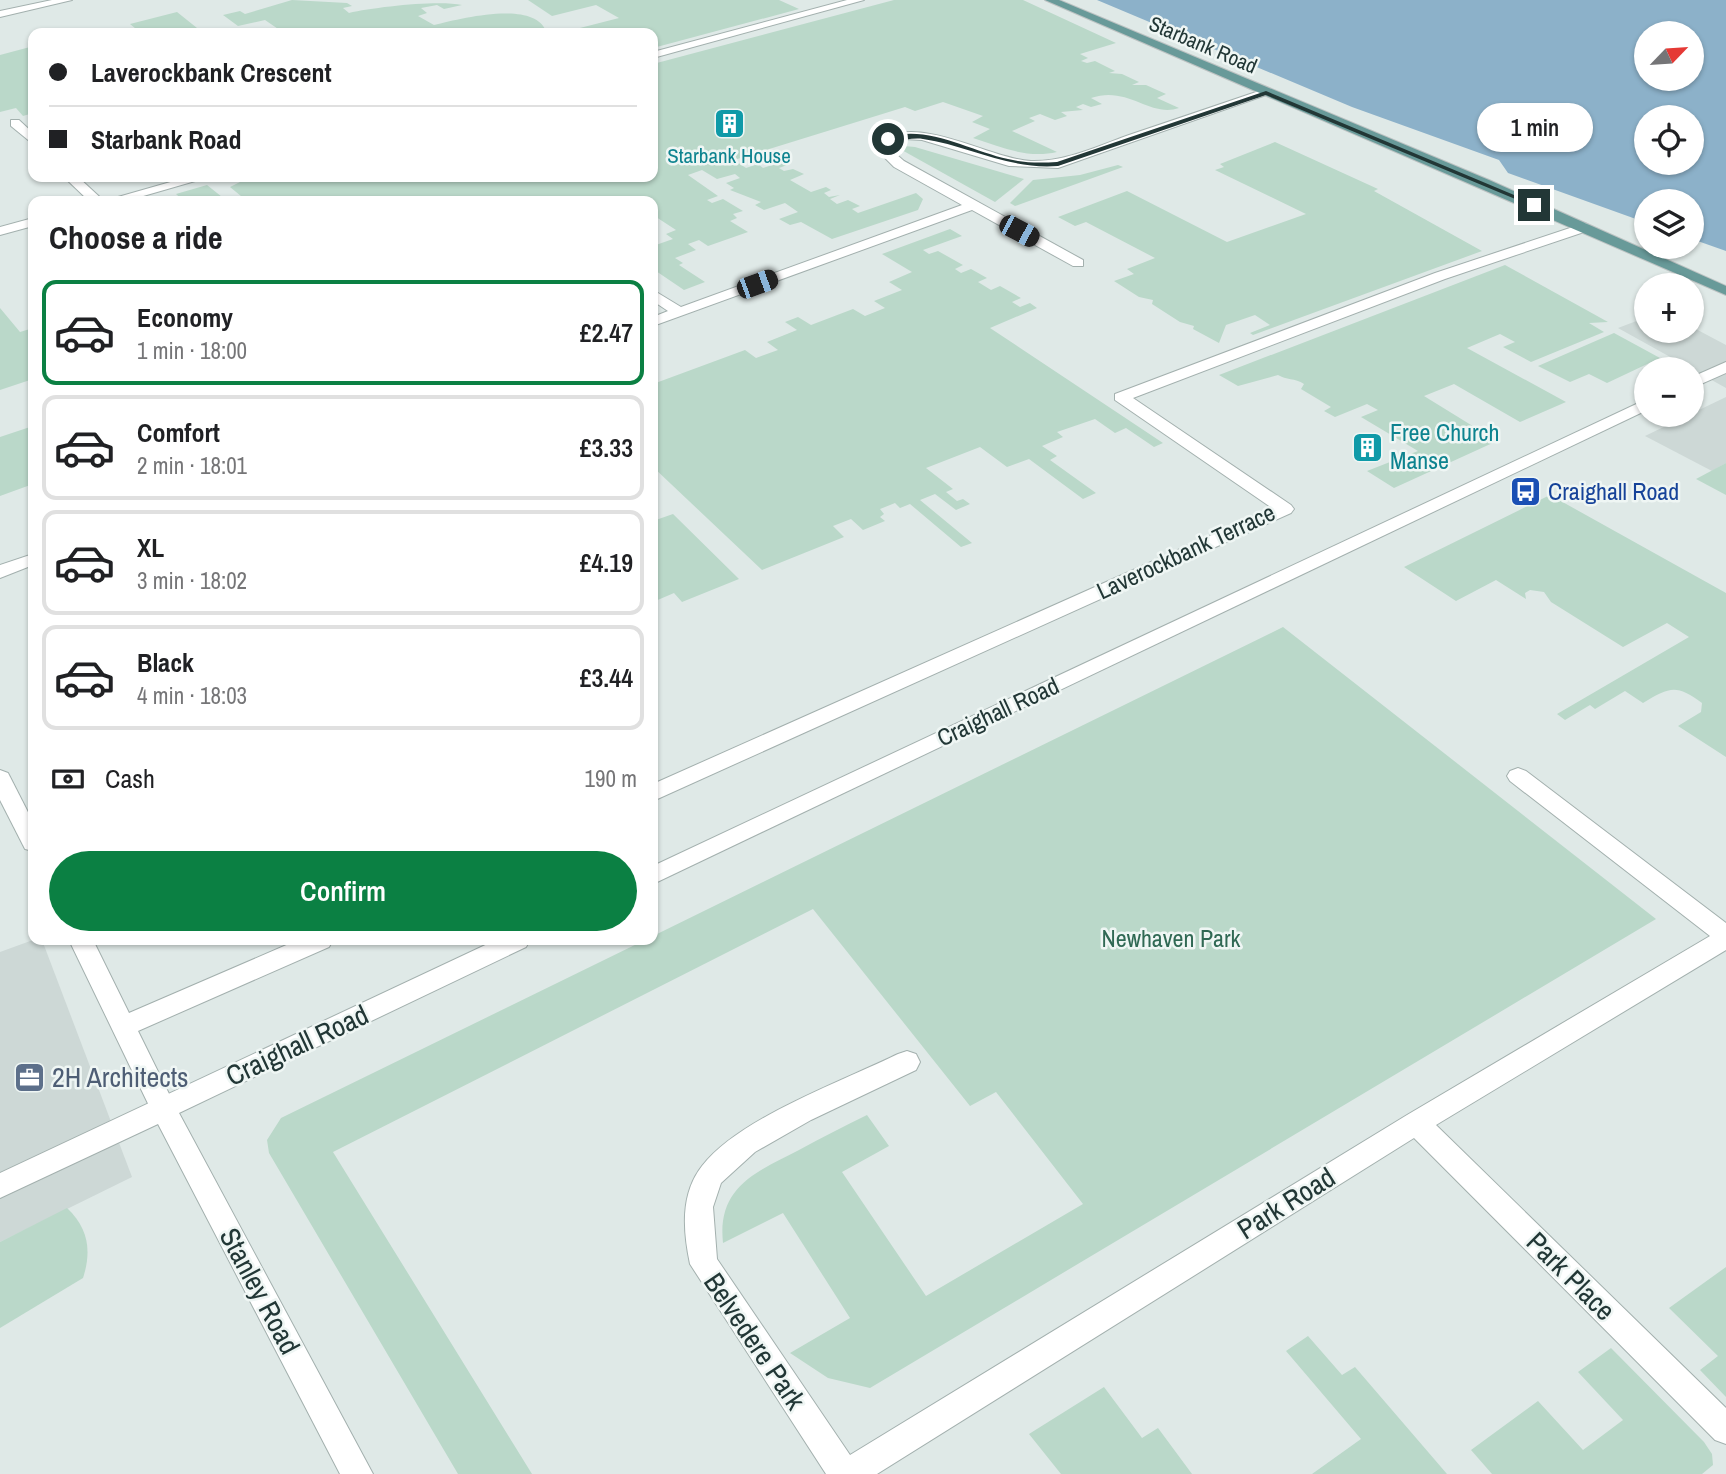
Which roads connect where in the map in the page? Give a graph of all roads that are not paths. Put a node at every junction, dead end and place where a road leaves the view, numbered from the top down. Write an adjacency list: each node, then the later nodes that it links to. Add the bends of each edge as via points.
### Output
1 (67, 0): 4 (street)
2 (859, 0): 5 (street)
3 (1050, 0): 6 (main road, Starbank Road)
4 (0, 14)
5 (658, 54)
6 (1266, 93): 13 (street, via 1058,164 1023,164 909,135 888,139 880,147 899,164); 15 (main road, Starbank Road)
7 (15, 123): 8 (street)
8 (28, 135)
9 (76, 182): 11 (street)
10 (183, 182): 12 (street)
11 (92, 196)
12 (130, 196)
13 (971, 206): 17 (street); 20 (street)
14 (28, 223): 16 (street)
15 (1585, 227): 18 (main road, Starbank Road); 29 (street, Laverockbank Terrace, via 1440,276 1121,397 1285,509)
16 (0, 231)
17 (1078, 263)
18 (1726, 290)
19 (658, 297): 20 (street)
20 (680, 312): 21 (street)
21 (658, 320)
22 (1726, 367): 23 (street)
23 (1704, 377)
24 (1634, 410): 31 (street, Craighall Road)
25 (28, 561): 26 (street)
26 (0, 572)
27 (1518, 776): 32 (street, Park Road)
28 (0, 778): 30 (street)
29 (658, 791)
30 (28, 833)
31 (658, 874)
32 (1726, 937): 39 (street, Park Road)
33 (84, 945): 36 (street, Stanley Road)
34 (310, 945): 36 (street)
35 (507, 945): 38 (street, Craighall Road)
36 (124, 1026): 38 (street, Stanley Road)
37 (907, 1062): 43 (street, Belvedere Park, via 756,1137 711,1174 699,1204 697,1234 704,1264)
38 (163, 1108): 40 (street, Craighall Road); 42 (street, Stanley Road)
39 (1416, 1123): 41 (street, Park Place); 43 (street, Park Road)
40 (0, 1186)
41 (1726, 1429)
42 (357, 1474)
43 (846, 1474)

